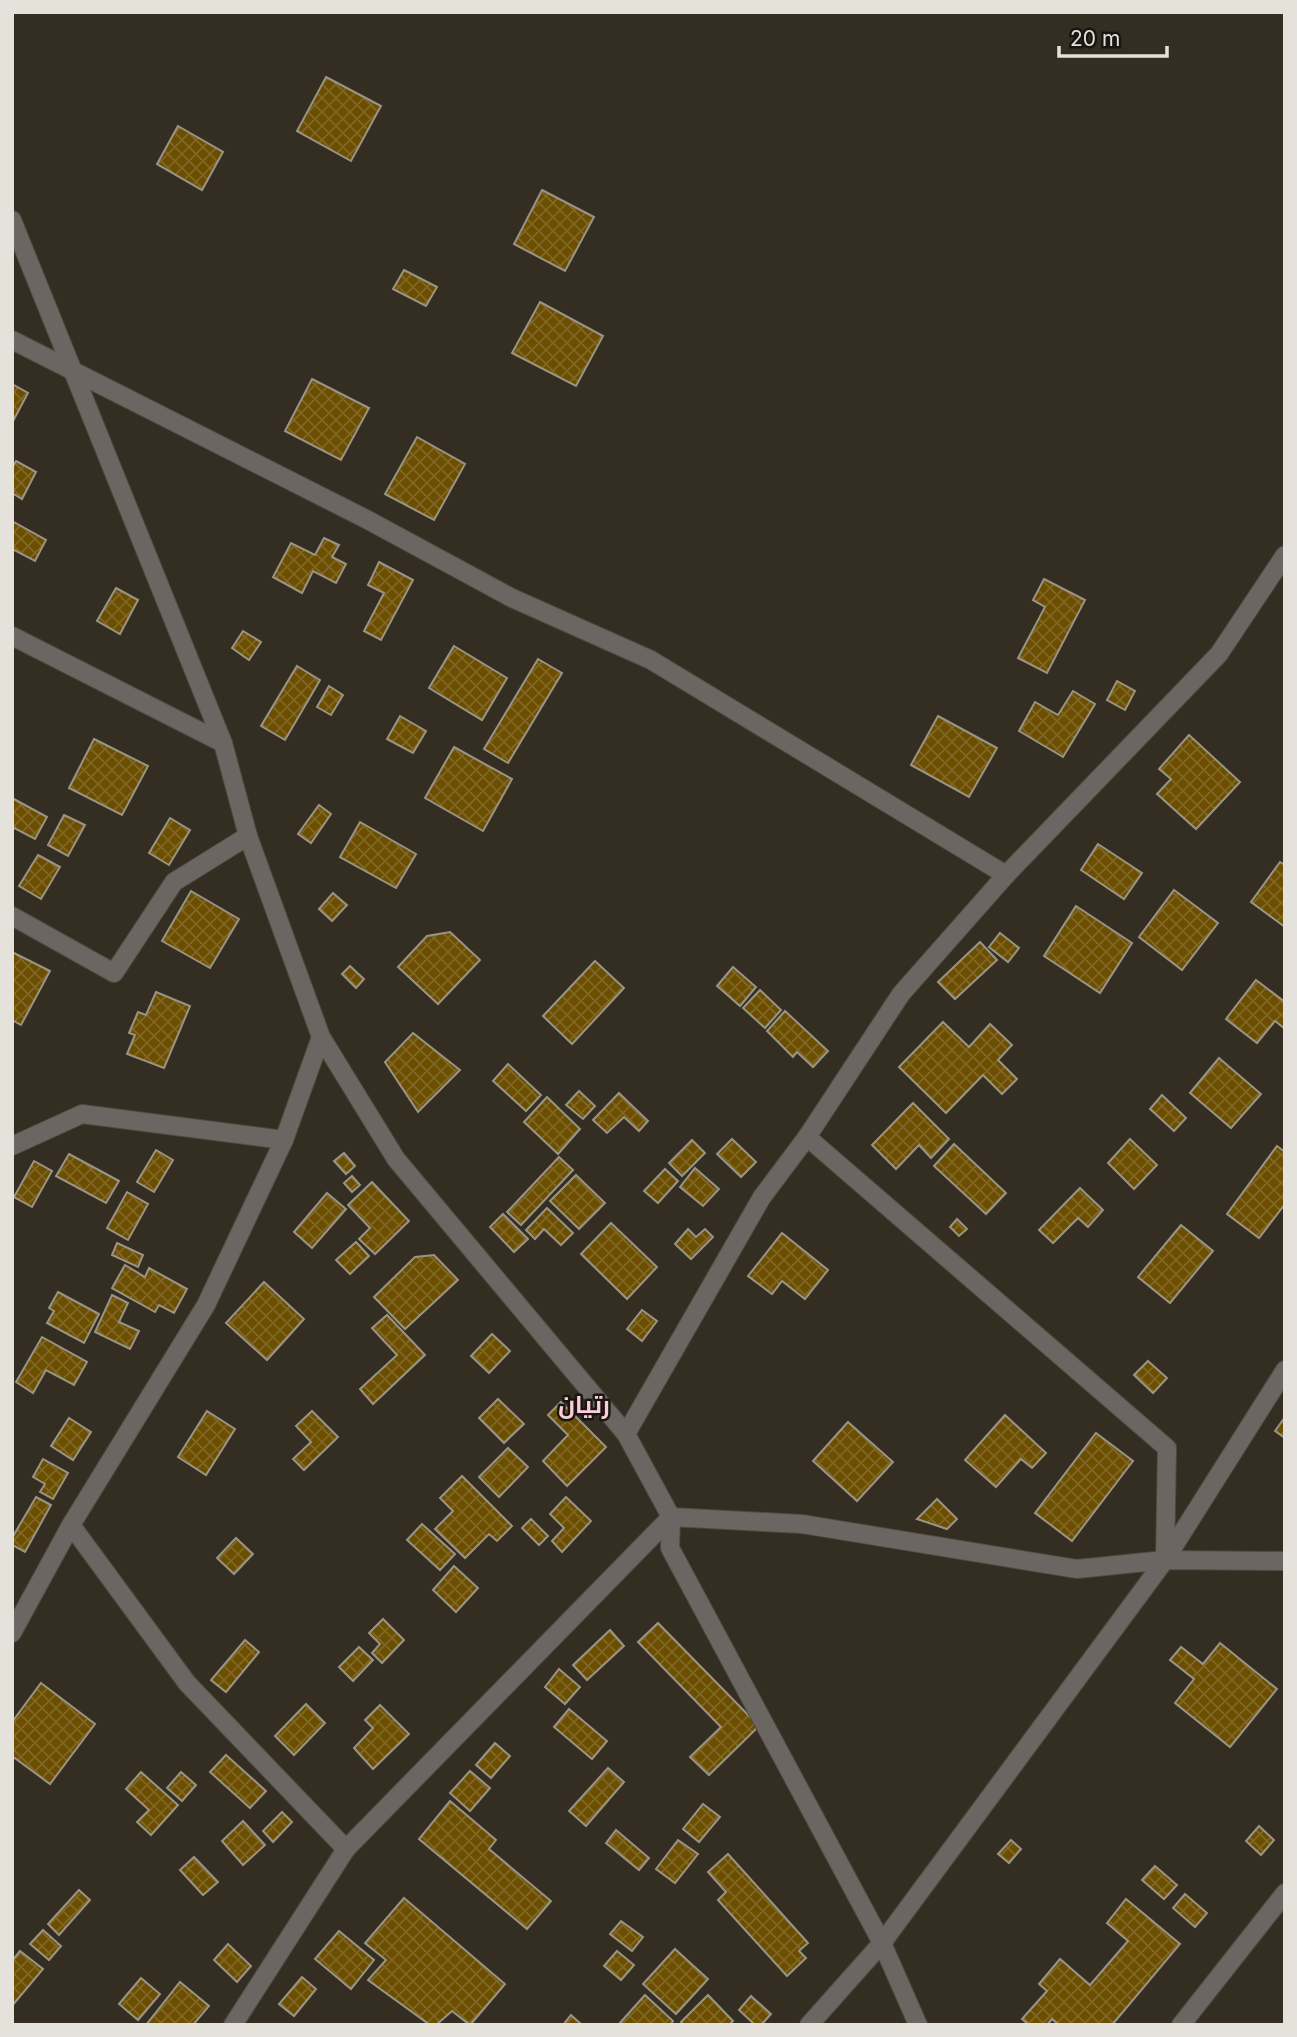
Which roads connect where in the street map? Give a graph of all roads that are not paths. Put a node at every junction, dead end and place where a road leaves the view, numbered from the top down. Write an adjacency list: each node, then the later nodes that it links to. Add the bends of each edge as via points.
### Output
1 (12, 220): 3 (street)
2 (12, 340): 3 (street)
3 (74, 371): 6 (street); 8 (street, via 512,598 652,660)
4 (1285, 555): 8 (street, via 1219,654)
5 (12, 636): 6 (street)
6 (223, 743): 7 (street)
7 (248, 836): 9 (street, via 174,882 114,973); 10 (street)
8 (1006, 875): 11 (street, via 901,994)
9 (12, 916)
10 (321, 1037): 12 (street); 15 (street, via 396,1159)
11 (807, 1137): 15 (street, via 762,1197); 18 (street, via 1167,1448)
12 (284, 1140): 13 (street, via 82,1114); 17 (street, via 206,1305)
13 (12, 1146)
14 (1285, 1370): 18 (street)
15 (626, 1434): 16 (street)
16 (671, 1517): 18 (street, via 802,1524 1077,1569); 21 (street); 23 (street, via 670,1548)
17 (71, 1525): 20 (street); 21 (street, via 187,1683)
18 (1165, 1560): 19 (street); 23 (street)
19 (1285, 1560)
20 (12, 1633)
21 (346, 1849): 24 (street)
22 (1285, 1893): 27 (street)
23 (882, 1943): 25 (street); 26 (street)
24 (233, 2025)
25 (809, 2025)
26 (918, 2025)
27 (1181, 2025)

